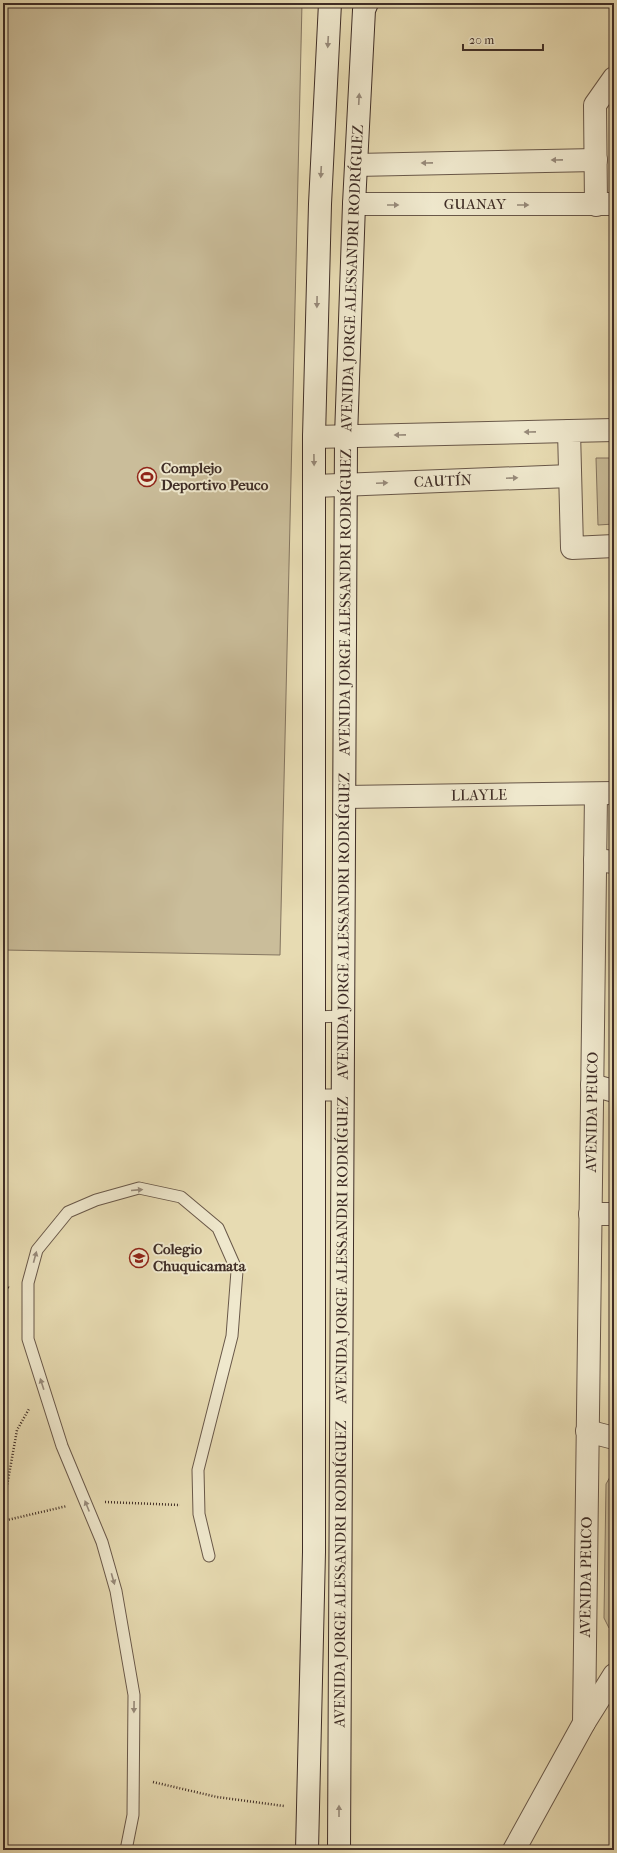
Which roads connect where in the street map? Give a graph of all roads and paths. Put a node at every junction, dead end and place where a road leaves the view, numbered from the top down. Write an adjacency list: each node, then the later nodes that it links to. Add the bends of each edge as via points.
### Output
1 (330, 3): 11 (street, AVENIDA JORGE ALESSANDRI RODRÍGUEZ, one-way to 11, via 320,204)
2 (367, 3): 5 (street, AVENIDA JORGE ALESSANDRI RODRÍGUEZ, one-way to 2, via 364,10)
3 (614, 78): 4 (street, GUANAY, via 595,105)
4 (596, 160): 5 (street, one-way to 5); 7 (street, GUANAY)
5 (356, 165): 6 (street, AVENIDA JORGE ALESSANDRI RODRÍGUEZ)
6 (354, 204): 7 (street, GUANAY, one-way to 7); 10 (street, AVENIDA JORGE ALESSANDRI RODRÍGUEZ)
7 (605, 205)
8 (614, 430): 9 (street)
9 (569, 431): 10 (street, one-way to 10); 12 (street)
10 (346, 437): 11 (street); 13 (street, AVENIDA JORGE ALESSANDRI RODRÍGUEZ)
11 (314, 438): 14 (street, AVENIDA JORGE ALESSANDRI RODRÍGUEZ, one-way to 14)
12 (570, 476): 13 (street, CAUTÍN, one-way to 12); 15 (street, via 572,548)
13 (347, 484): 14 (street, CAUTÍN); 17 (street, AVENIDA JORGE ALESSANDRI RODRÍGUEZ)
14 (315, 486): 20 (street, AVENIDA JORGE ALESSANDRI RODRÍGUEZ)
15 (614, 546)
16 (605, 793): 17 (street, LLAYLE); 18 (street, AVENIDA PEUCO)
17 (345, 797): 19 (street, AVENIDA JORGE ALESSANDRI RODRÍGUEZ)
18 (604, 861): 21 (street, AVENIDA PEUCO)
19 (343, 1016): 20 (lane); 24 (street, AVENIDA JORGE ALESSANDRI RODRÍGUEZ)
20 (314, 1017): 23 (street, AVENIDA JORGE ALESSANDRI RODRÍGUEZ)
21 (592, 1084): 22 (street); 25 (street, AVENIDA PEUCO)
22 (614, 1091)
23 (314, 1095): 24 (lane); 32 (street, AVENIDA JORGE ALESSANDRI RODRÍGUEZ)
24 (343, 1095): 31 (street, AVENIDA JORGE ALESSANDRI RODRÍGUEZ)
25 (590, 1214): 26 (street); 28 (street, AVENIDA PEUCO)
26 (614, 1214)
27 (42, 1386): 30 (path, via 17,1430); 33 (lane, one-way to 33, via 28,1339 28,1283 37,1250 68,1212 96,1200 139,1188 181,1197 218,1228 237,1271 232,1336 198,1470 199,1514); 36 (lane, via 62,1446 102,1542 116,1591 134,1695)
28 (586, 1431): 29 (street); 35 (street, AVENIDA PEUCO)
29 (614, 1438)
30 (3, 1508)
31 (340, 1549): 32 (lane); 40 (street, AVENIDA JORGE ALESSANDRI RODRÍGUEZ, one-way to 31)
32 (314, 1552): 37 (street, AVENIDA JORGE ALESSANDRI RODRÍGUEZ)
33 (209, 1556)
34 (614, 1676): 35 (street, AVENIDA PEUCO)
35 (584, 1723): 41 (street, AVENIDA PEUCO)
36 (133, 1777): 37 (path, via 217,1797 271,1806); 38 (lane, via 133,1815)
37 (308, 1807): 39 (street, AVENIDA JORGE ALESSANDRI RODRÍGUEZ)
38 (126, 1850)
39 (307, 1850)
40 (339, 1850)
41 (514, 1850)

